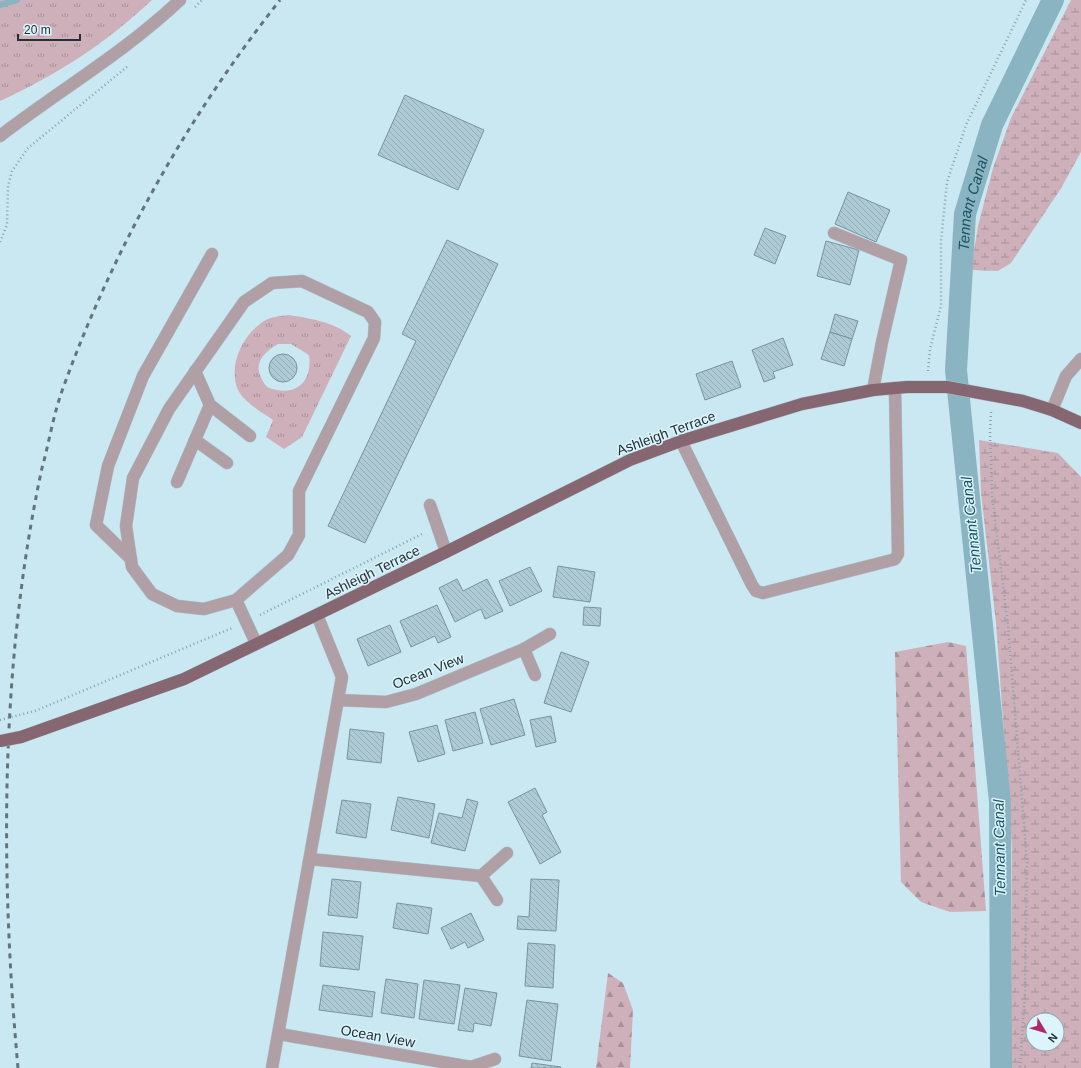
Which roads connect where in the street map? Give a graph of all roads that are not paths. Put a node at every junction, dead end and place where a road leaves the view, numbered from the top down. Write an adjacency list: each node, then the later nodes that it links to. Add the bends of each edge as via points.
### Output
1 (180, 0): 2 (street, via 156,23 114,56)
2 (0, 136)
3 (834, 233): 8 (street, via 901,260)
4 (212, 254): 19 (street, via 143,376 108,466 96,526)
5 (1081, 359): 10 (street, via 1066,376)
6 (195, 370): 9 (street); 19 (street, via 169,409 133,478 126,526); 20 (street, via 244,302 272,283 302,281 368,312 375,322 374,338 300,491 299,535 288,556)
7 (895, 388): 8 (main road, Ashleigh Terrace); 10 (main road, Ashleigh Terrace, via 947,387 1023,400); 14 (street, via 897,557 763,593 756,591 752,585)
8 (873, 390): 14 (main road, Ashleigh Terrace, via 802,404)
9 (210, 405): 12 (street); 13 (street)
10 (1052, 410): 11 (main road, Ashleigh Terrace)
11 (1081, 423)
12 (250, 436)
13 (195, 440): 15 (street); 16 (street)
14 (681, 441): 18 (main road, Ashleigh Terrace, via 630,460)
15 (227, 463)
16 (176, 482)
17 (430, 505): 18 (street, via 439,525)
18 (446, 552): 21 (main road, Ashleigh Terrace)
19 (131, 559): 20 (street, via 132,567 152,594 177,606 204,609)
20 (236, 600): 23 (street)
21 (317, 615): 23 (main road, Ashleigh Terrace); 26 (street, via 342,677)
22 (550, 634): 24 (street, Ocean View)
23 (256, 643): 27 (main road, Ashleigh Terrace, bridge, via 184,679 21,737)
24 (524, 649): 25 (street); 26 (street, Ocean View, via 416,694 386,702)
25 (535, 676)
26 (338, 700): 29 (street)
27 (0, 741)
28 (508, 853): 30 (street)
29 (310, 859): 30 (street); 32 (street)
30 (481, 876): 31 (street)
31 (497, 900)
32 (279, 1034): 34 (street); 35 (street, Ocean View)
33 (495, 1059): 35 (street, Ocean View)
34 (272, 1068)
35 (471, 1068)

